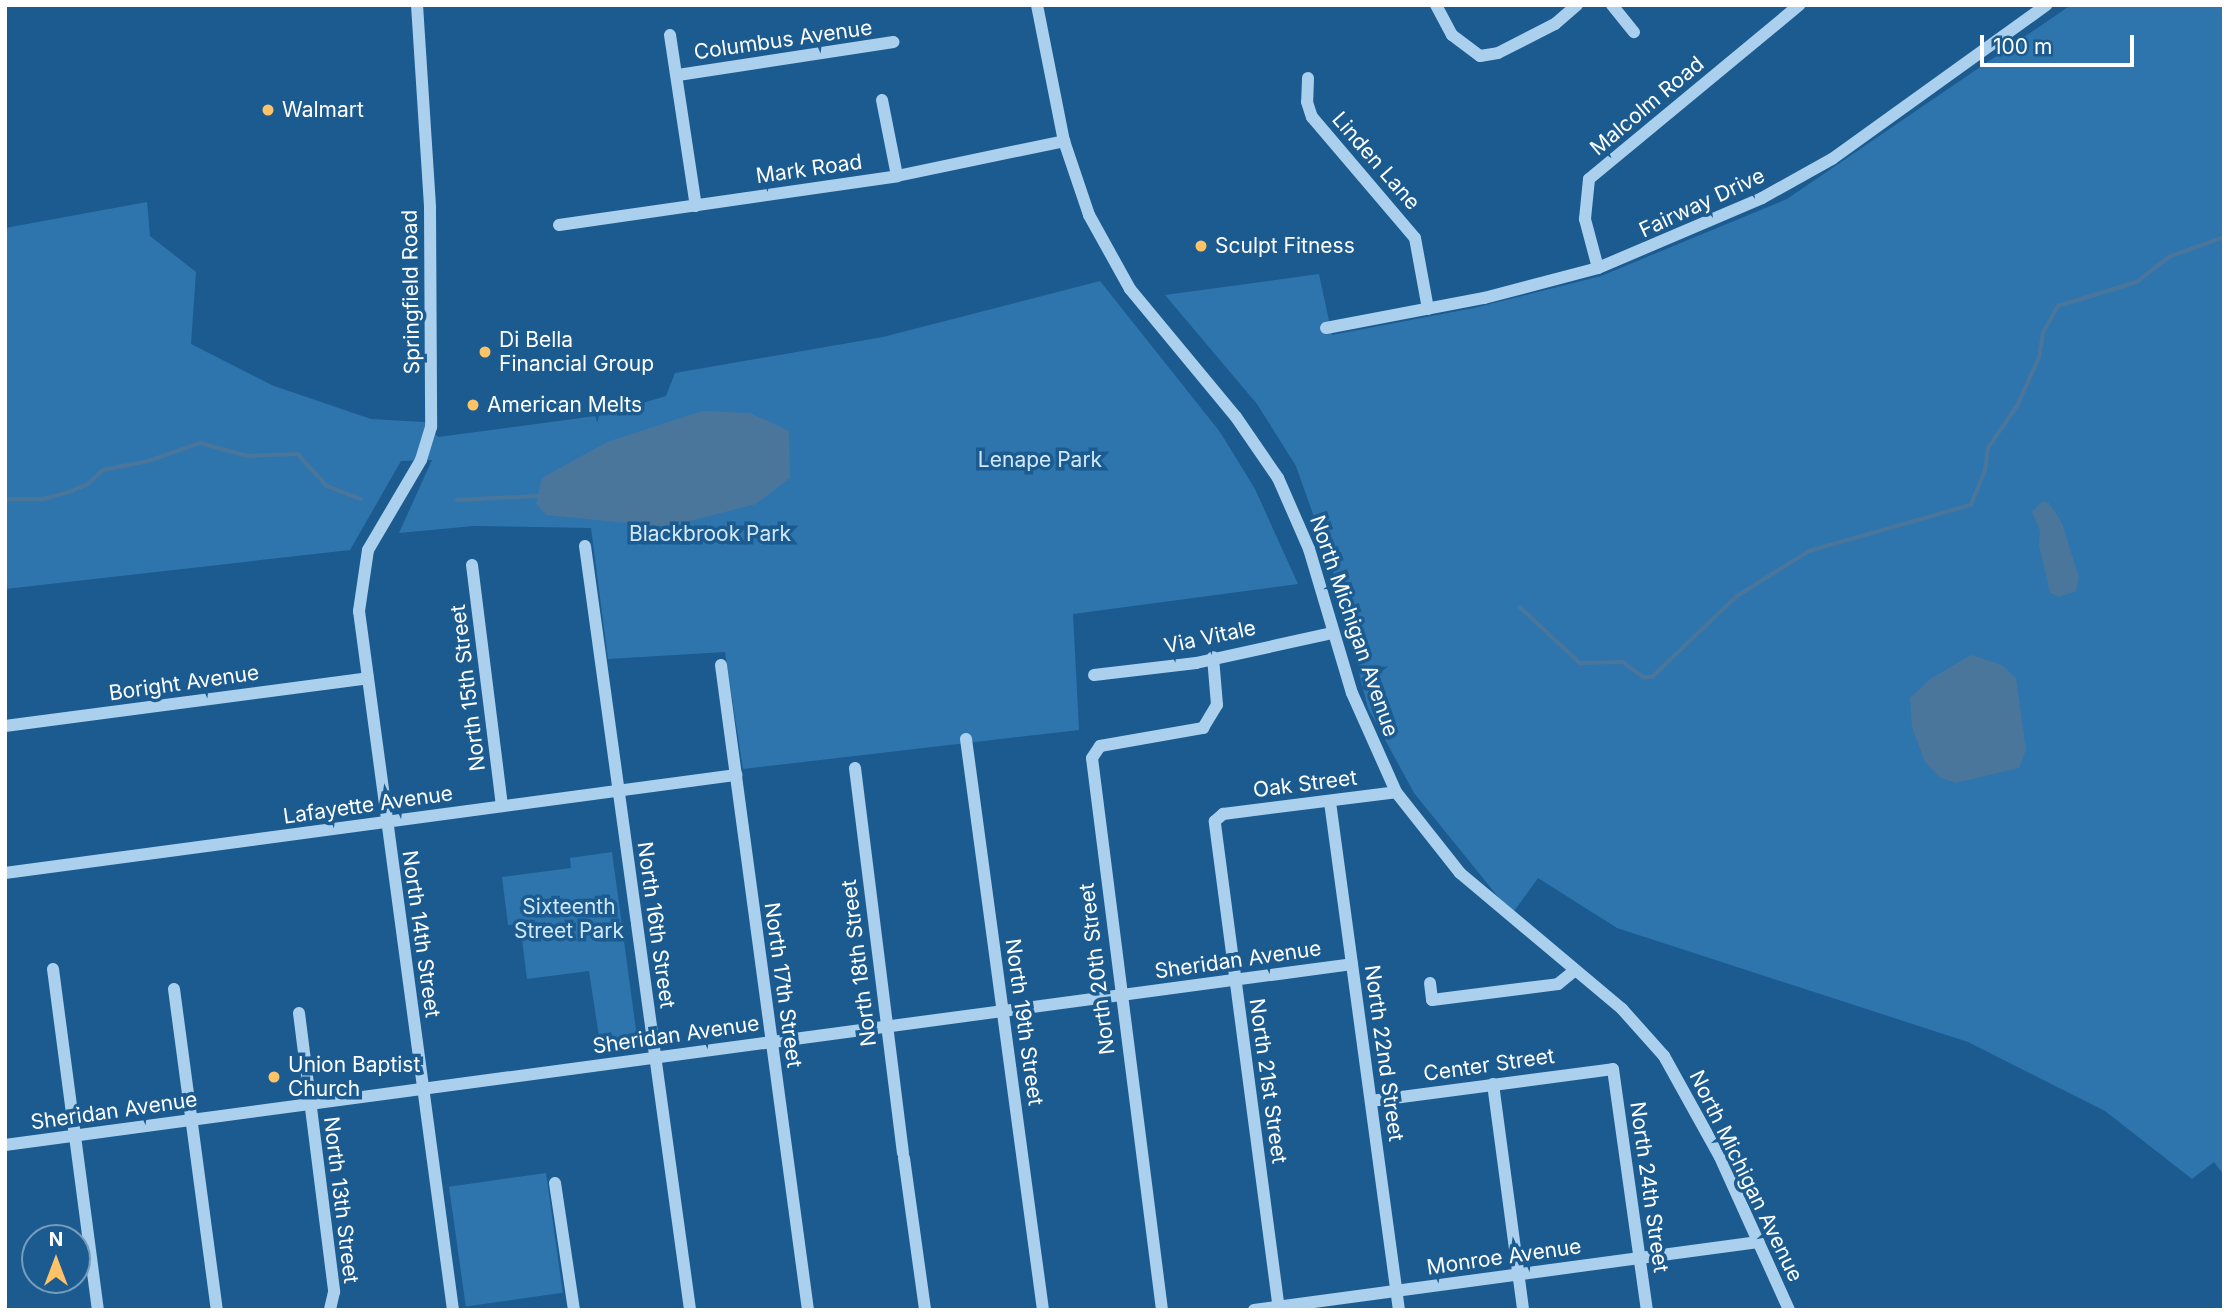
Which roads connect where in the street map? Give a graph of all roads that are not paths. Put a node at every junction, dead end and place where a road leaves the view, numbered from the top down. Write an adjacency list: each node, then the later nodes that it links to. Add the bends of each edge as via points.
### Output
1 (417, 5): 22 (street, Springfield Road, via 430,208 431,427 421,460)
2 (1037, 5): 14 (street, North Michigan Avenue)
3 (1436, 5): 4 (street, via 1452,35 1480,57 1498,53 1555,24)
4 (1577, 5)
5 (1612, 5): 8 (street)
6 (1799, 5): 18 (street, Malcolm Road, via 1589,179 1585,219)
7 (2046, 5): 18 (street, Fairway Drive, via 1832,159 1762,198)
8 (1633, 32)
9 (670, 35): 11 (street)
10 (893, 43): 11 (street, Columbus Avenue)
11 (678, 75): 16 (street)
12 (1308, 78): 19 (street, Linden Lane, via 1312,117 1415,238)
13 (882, 100): 15 (street)
14 (1064, 141): 15 (street, Mark Road); 24 (street, North Michigan Avenue, via 1089,215 1130,289 1236,417 1278,478 1309,549)
15 (897, 176): 16 (street, Mark Road)
16 (696, 206): 17 (street, Mark Road)
17 (559, 225)
18 (1598, 268): 19 (street, Fairway Drive)
19 (1428, 309): 20 (street, Fairway Drive)
20 (1326, 328)
21 (584, 545): 33 (street, North 16th Street)
22 (364, 563): 28 (street, North 14th Street, via 359,611)
23 (472, 565): 36 (street, North 15th Street)
24 (1333, 633): 25 (street, Via Vitale); 34 (street, North Michigan Avenue, via 1362,719)
25 (1213, 657): 27 (street, Via Vitale); 46 (street, North 20th Street, via 1217,705 1213,719 1203,728 1095,750 1092,758)
26 (721, 665): 32 (street, North 17th Street)
27 (1094, 675)
28 (368, 678): 29 (street, Boright Avenue); 38 (street, North 14th Street)
29 (5, 726)
30 (966, 739): 47 (street, North 19th Street)
31 (855, 768): 49 (street, North 18th Street)
32 (736, 775): 33 (street, Lafayette Avenue); 50 (street, North 17th Street)
33 (618, 791): 36 (street, Lafayette Avenue); 51 (street, North 16th Street)
34 (1396, 792): 35 (street, Oak Street); 42 (street, North Michigan Avenue, via 1460,873)
35 (1330, 802): 37 (street, Oak Street); 40 (street, North 22nd Street)
36 (502, 806): 38 (street, Lafayette Avenue)
37 (1219, 817): 43 (street, North 21st Street, via 1215,821)
38 (387, 822): 39 (street, Lafayette Avenue); 54 (street, North 14th Street)
39 (5, 873)
40 (1352, 964): 43 (street, Sheridan Avenue); 55 (street, North 22nd Street)
41 (52, 969): 58 (street)
42 (1575, 970): 44 (street, via 1550,986 1432,1000); 61 (street, North Michigan Avenue, via 1622,1009 1673,1070 1720,1157)
43 (1235, 980): 46 (street, Sheridan Avenue); 65 (street, North 21st Street)
44 (1430, 983)
45 (174, 989): 57 (street)
46 (1119, 995): 47 (street, Sheridan Avenue); 75 (street, North 20th Street)
47 (1003, 1011): 49 (street, Sheridan Avenue); 74 (street, North 19th Street)
48 (299, 1013): 56 (street, North 13th Street)
49 (886, 1027): 50 (street, Sheridan Avenue); 73 (street, North 18th Street)
50 (772, 1042): 51 (street, Sheridan Avenue); 72 (street, North 17th Street)
51 (655, 1058): 54 (street, Sheridan Avenue); 71 (street, North 16th Street)
52 (1613, 1069): 53 (street, Center Street); 62 (street, North 24th Street)
53 (1493, 1084): 55 (street, Center Street); 63 (street)
54 (423, 1089): 56 (street, Sheridan Avenue); 69 (street, North 14th Street)
55 (1371, 1101): 64 (street, North 22nd Street)
56 (310, 1104): 57 (street, Sheridan Avenue); 66 (street, North 13th Street, via 334,1292)
57 (191, 1120): 58 (street, Sheridan Avenue); 68 (street)
58 (75, 1136): 59 (street, Sheridan Avenue); 67 (street)
59 (5, 1145)
60 (555, 1183): 70 (street)
61 (1758, 1242): 62 (street, Monroe Avenue); 80 (street, North Michigan Avenue)
62 (1639, 1259): 63 (street, Monroe Avenue); 79 (street, North 24th Street)
63 (1519, 1275): 64 (street, Monroe Avenue); 78 (street)
64 (1396, 1291): 65 (street, Monroe Avenue); 77 (street, North 22nd Street)
65 (1279, 1308): 76 (street, Monroe Avenue)
66 (331, 1309)
67 (98, 1310)
68 (216, 1310)
69 (453, 1310)
70 (574, 1310)
71 (690, 1310)
72 (808, 1310)
73 (925, 1310)
74 (1043, 1310)
75 (1161, 1310)
76 (1254, 1310)
77 (1399, 1310)
78 (1523, 1310)
79 (1647, 1310)
80 (1789, 1310)

